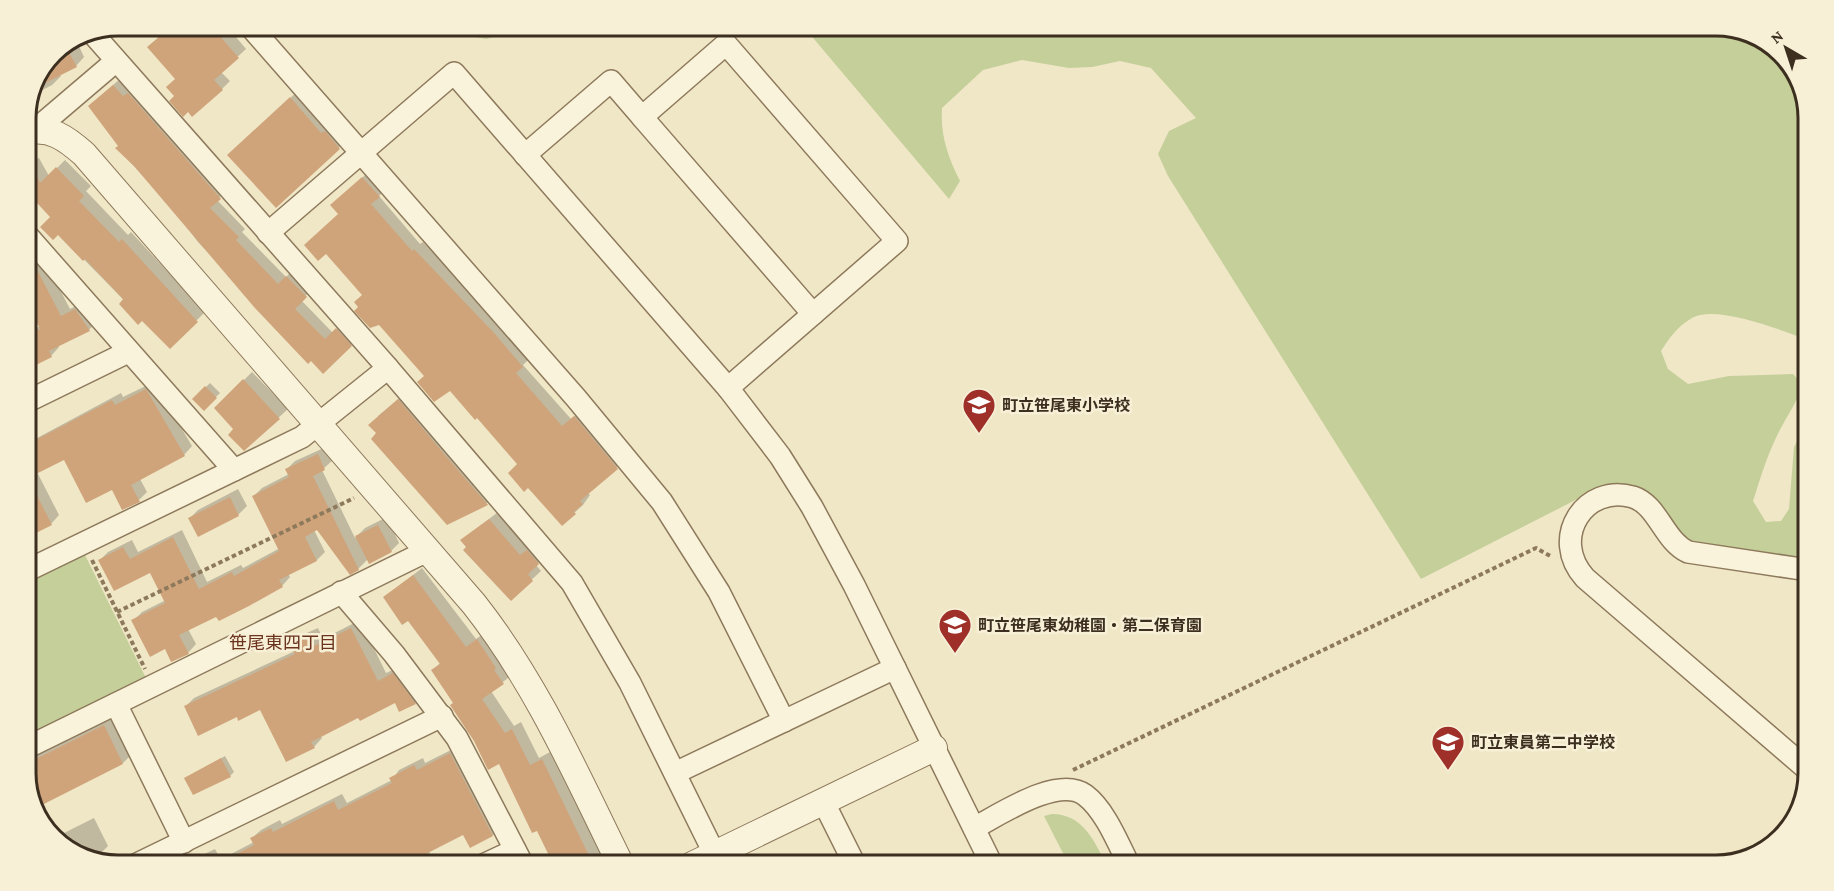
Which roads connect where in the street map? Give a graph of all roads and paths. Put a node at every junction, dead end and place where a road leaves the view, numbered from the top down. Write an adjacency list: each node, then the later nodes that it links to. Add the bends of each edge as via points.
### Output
1 (258, 36): 7 (street)
2 (97, 39): 3 (street)
3 (116, 61): 5 (street); 9 (street)
4 (642, 117): 8 (street, via 610,81); 11 (street); 11 (street, via 726,44 897,241)
5 (36, 126)
6 (36, 131): 16 (street, via 63,137 84,154)
7 (360, 153): 8 (street, via 454,73); 9 (street); 30 (street, via 576,398 662,502 719,592)
8 (525, 155): 14 (street)
9 (268, 233): 13 (street)
10 (36, 246): 12 (street)
11 (813, 314): 14 (street)
12 (128, 352): 15 (street); 17 (street)
13 (388, 368): 16 (street); 35 (street, via 572,583 630,683)
14 (728, 388): 26 (street, via 780,456 812,507)
15 (36, 397)
16 (321, 424): 17 (street); 20 (street)
17 (234, 470): 19 (street)
18 (358, 496): 25 (path)
19 (84, 543): 22 (street); 25 (path)
20 (429, 550): 24 (street); 41 (street, via 498,634 523,673)
21 (1556, 560): 34 (path, via 1536,548)
22 (36, 566)
23 (1798, 568): 33 (street, via 1676,547 1648,507 1633,497 1594,501 1577,519 1569,540 1575,567 1585,578)
24 (341, 592): 27 (street); 29 (street)
25 (117, 612): 27 (path)
26 (895, 668): 30 (street); 32 (street)
27 (153, 686): 28 (street)
28 (116, 704): 31 (street); 38 (street)
29 (442, 716): 38 (street); 40 (street)
30 (784, 721): 35 (street)
31 (36, 743)
32 (934, 748): 36 (street); 37 (street)
33 (1798, 761)
34 (1066, 773)
35 (675, 774): 42 (street)
36 (824, 801): 43 (street); 44 (street)
37 (974, 828): 45 (street); 46 (street, via 1038,795 1071,789 1090,800)
38 (184, 842): 39 (street)
39 (157, 855)
40 (517, 855)
41 (615, 855)
42 (706, 855)
43 (722, 855)
44 (850, 855)
45 (987, 855)
46 (1123, 855)

